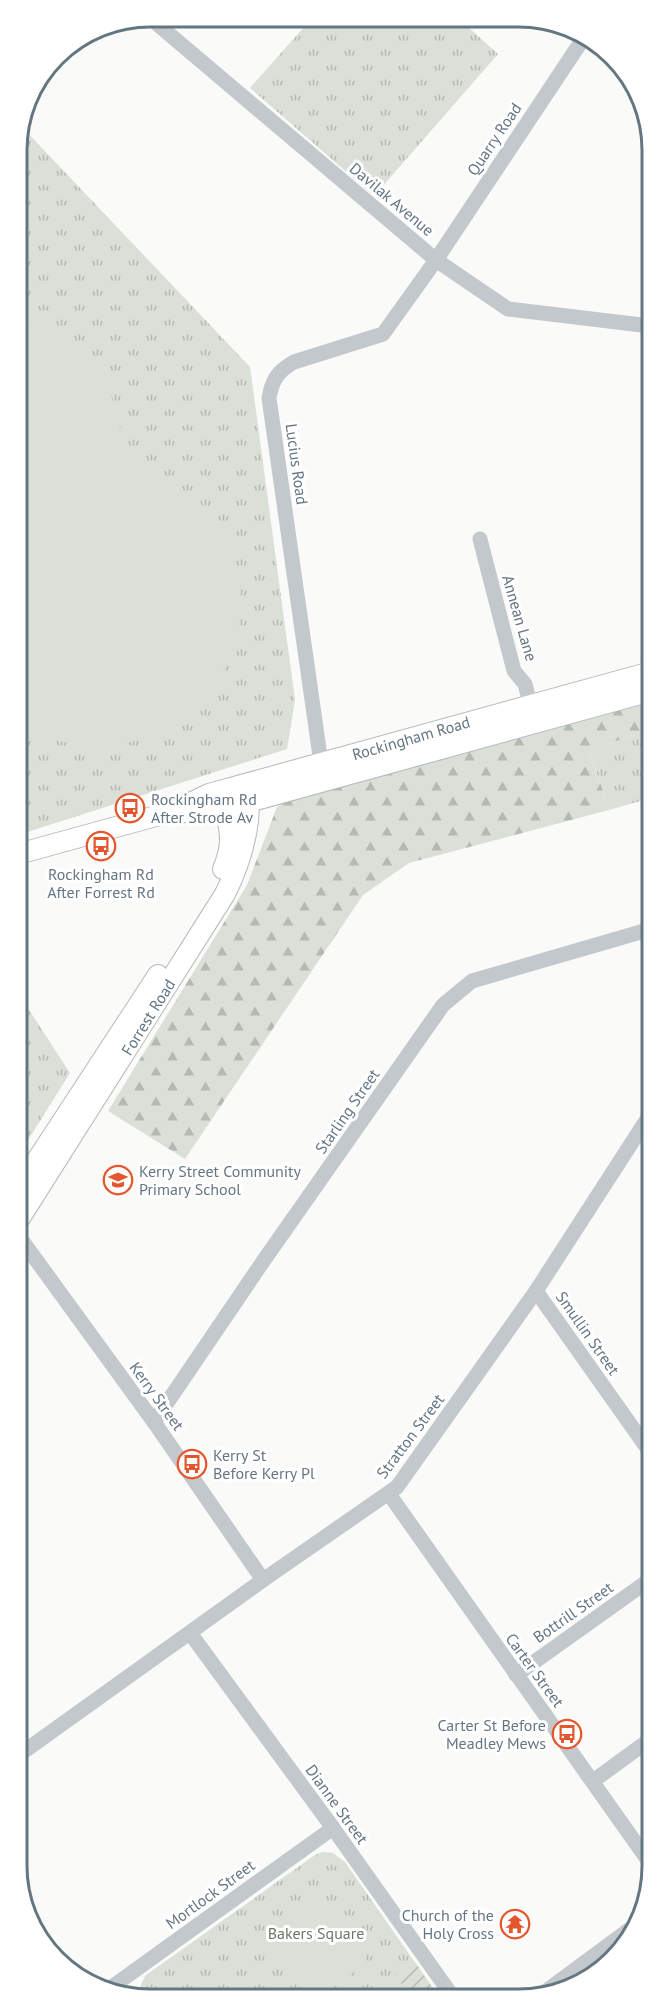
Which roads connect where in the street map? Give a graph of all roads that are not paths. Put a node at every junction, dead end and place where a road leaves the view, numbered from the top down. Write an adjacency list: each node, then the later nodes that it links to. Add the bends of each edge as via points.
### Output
1 (162, 27): 3 (street, Davilak Avenue)
2 (580, 43): 3 (street, Quarry Road)
3 (436, 260): 4 (street, Davilak Avenue, via 508,309); 9 (street, Lucius Road, via 383,334 294,362 275,377 271,387 269,398)
4 (642, 325)
5 (480, 539): 8 (street, Annean Lane, via 514,671 525,684)
6 (642, 674): 8 (main road, Rockingham Road)
7 (642, 693): 10 (main road, Rockingham Road)
8 (530, 704): 9 (main road, Rockingham Road)
9 (321, 763): 12 (main road, Rockingham Road, via 204,795)
10 (249, 802): 11 (main road, Rockingham Road); 17 (main road, Forrest Road, via 248,831 225,894)
11 (225, 808): 12 (main road, Rockingham Road, via 206,814); 16 (main road, Forrest Road, via 230,853 214,891)
12 (174, 811): 13 (main road, Rockingham Road)
13 (27, 852)
14 (642, 932): 20 (street, Starling Street, via 472,981 443,1005)
15 (642, 1127): 19 (street, Stratton Street)
16 (27, 1175)
17 (27, 1207)
18 (27, 1247): 20 (street, Kerry Street)
19 (536, 1291): 21 (street, Smullin Street); 22 (street, Stratton Street)
20 (154, 1422): 23 (street, Kerry Street)
21 (642, 1441)
22 (389, 1494): 23 (street, Stratton Street); 26 (street, Carter Street)
23 (263, 1580): 25 (street, Stratton Street)
24 (642, 1585): 26 (street, Bottrill Street)
25 (190, 1634): 28 (street, Stratton Street); 30 (street, Dianne Street)
26 (516, 1674): 29 (street, Carter Street)
27 (642, 1745): 29 (street)
28 (27, 1749)
29 (593, 1781): 31 (street, Carter Street)
30 (333, 1828): 34 (street, Mortlock Street); 35 (street, Dianne Street)
31 (642, 1852)
32 (618, 1938): 33 (street)
33 (558, 1982)
34 (122, 1986)
35 (447, 1989)

